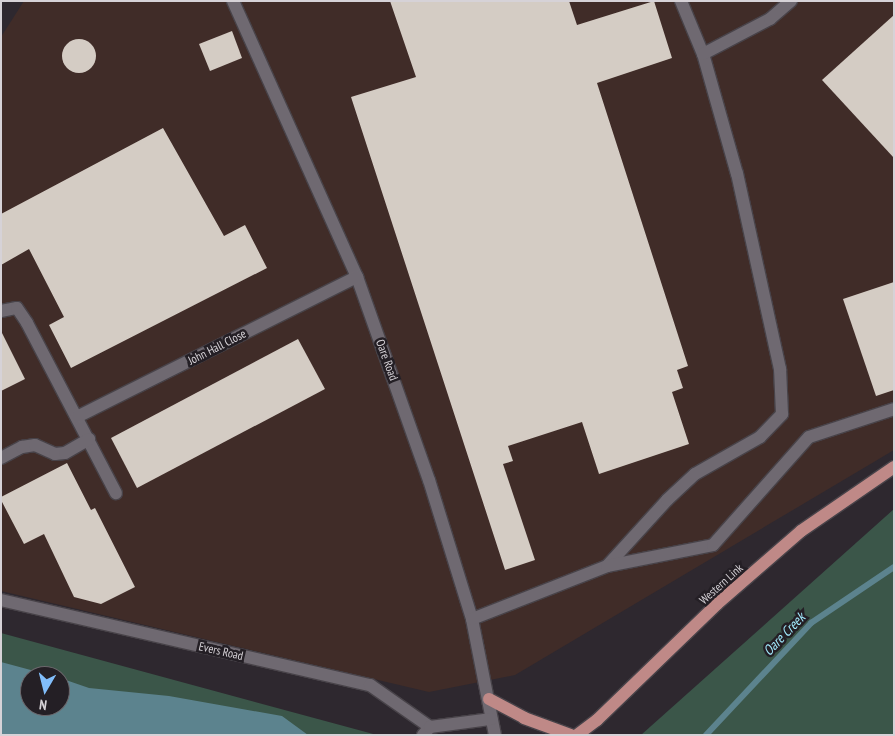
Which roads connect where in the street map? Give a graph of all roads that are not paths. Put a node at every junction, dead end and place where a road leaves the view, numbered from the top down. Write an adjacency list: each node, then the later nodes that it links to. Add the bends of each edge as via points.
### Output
1 (234, 1): 5 (street, Oare Road)
2 (681, 1): 4 (street)
3 (791, 1): 4 (street, via 770,19)
4 (703, 54): 13 (street, via 744,202 780,370 782,414 760,437 695,474)
5 (357, 277): 8 (street, John Hall Close); 15 (street, Oare Road, via 429,480)
6 (1, 311): 8 (street, via 17,308)
7 (894, 409): 13 (street, via 809,437 713,545)
8 (77, 417): 9 (street)
9 (88, 440): 10 (street, via 65,453 54,454 35,445 22,447); 12 (street)
10 (1, 458)
11 (894, 467): 21 (main road, Western Link, via 801,531 717,604 597,720)
12 (116, 493)
13 (606, 566): 15 (street)
14 (1, 600): 18 (street, Evers Road, via 370,685)
15 (472, 619): 16 (street, Oare Road)
16 (489, 699): 17 (street, Oare Road); 20 (main road, via 524,718)
17 (491, 719): 18 (street); 19 (street, Oare Road)
18 (427, 731)
19 (495, 735)
20 (571, 735)
21 (577, 735)

